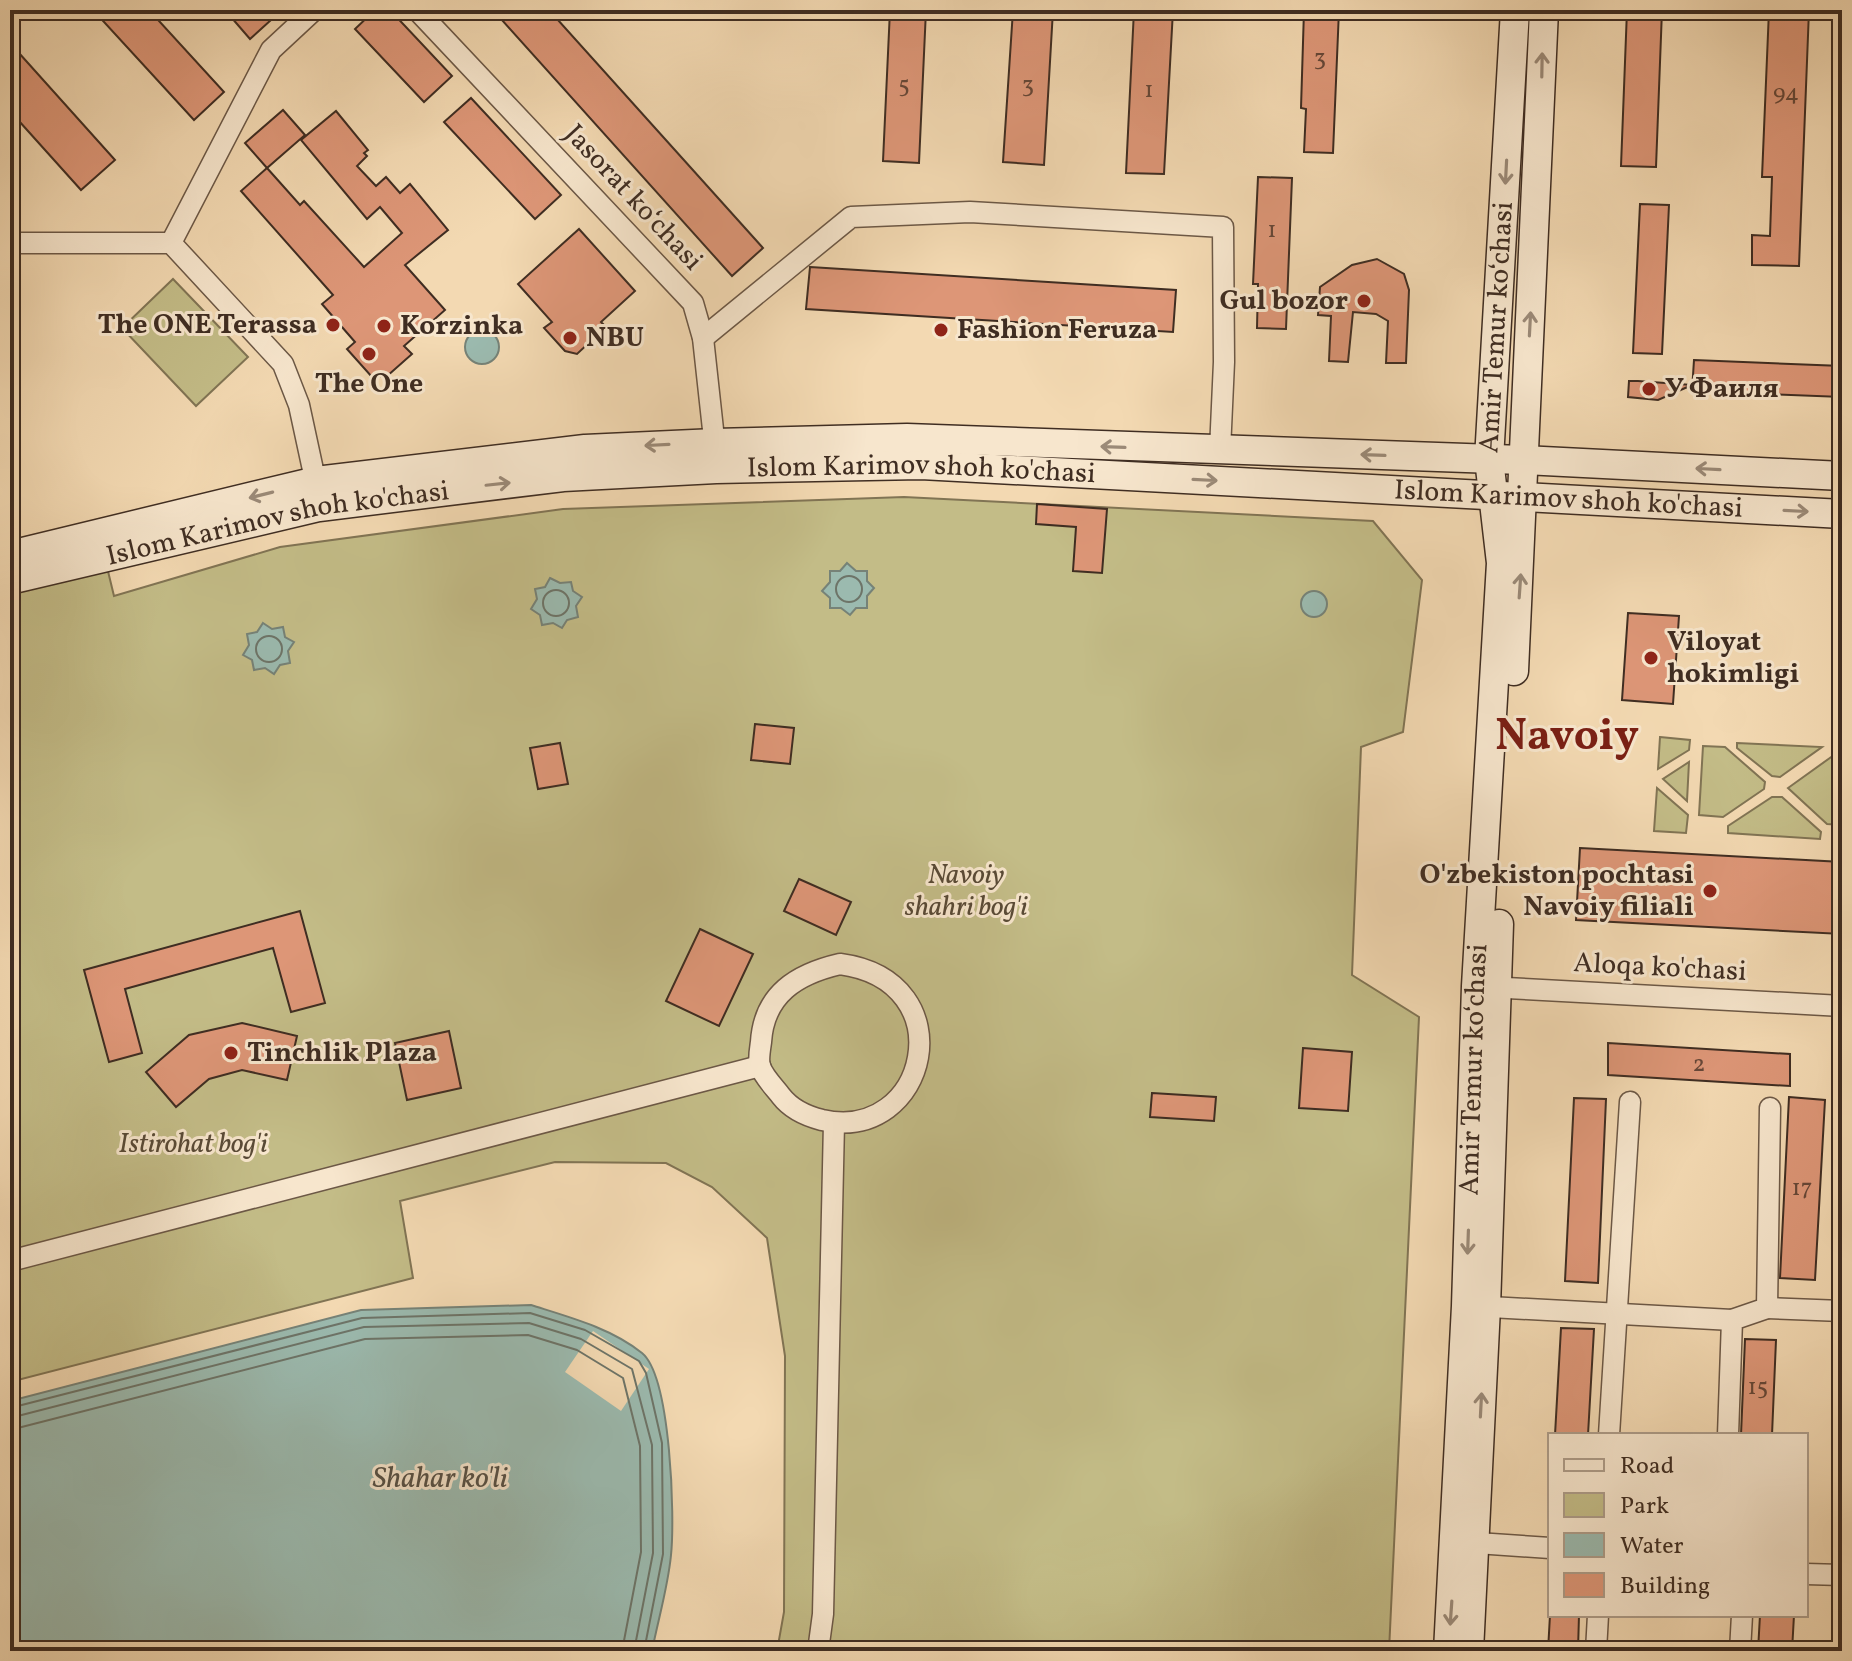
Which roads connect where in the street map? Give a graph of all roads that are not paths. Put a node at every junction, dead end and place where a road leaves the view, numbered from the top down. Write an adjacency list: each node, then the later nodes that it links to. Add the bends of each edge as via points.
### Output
1 (314, 10): 6 (street, via 271,50)
2 (417, 10): 7 (street, Jasorat ko‘chasi, via 693,303)
3 (1515, 10): 10 (main road, Amir Temur ko‘chasi, one-way to 10)
4 (1544, 10): 11 (main road, Amir Temur ko‘chasi, one-way to 4)
5 (10, 243): 6 (street)
6 (171, 243): 13 (street, via 283,364 299,405)
7 (703, 338): 8 (street, via 851,217 970,212 1223,227); 9 (street, Jasorat ko‘chasi)
8 (1220, 450): 9 (main road, Islom Karimov shoh ko'chasi, one-way to 9, via 907,438); 10 (main road, Islom Karimov shoh ko'chasi, one-way to 8)
9 (716, 456): 13 (main road, Islom Karimov shoh ko'chasi, via 585,449); 14 (main road, Islom Karimov shoh ko'chasi, one-way to 14)
10 (1489, 459): 11 (main road, Islom Karimov shoh ko'chasi); 14 (main road, Amir Temur ko‘chasi)
11 (1522, 460): 12 (main road, Islom Karimov shoh ko'chasi, one-way to 11); 15 (main road, Amir Temur ko‘chasi)
12 (1842, 476)
13 (318, 494): 17 (main road, Islom Karimov shoh ko'chasi, one-way to 17); 18 (main road, Islom Karimov shoh ko'chasi)
14 (1492, 495): 15 (main road, Islom Karimov shoh ko'chasi); 19 (main road, Amir Temur ko‘chasi, via 1501,563)
15 (1521, 497): 16 (main road, Islom Karimov shoh ko'chasi, one-way to 16); 19 (main road, Amir Temur ko‘chasi, one-way to 15, via 1521,572)
16 (1842, 514)
17 (10, 555)
18 (10, 580)
19 (1486, 987): 20 (street, Aloqa ko'chasi); 26 (main road, Amir Temur ko‘chasi)
20 (1842, 1006)
21 (760, 1066): 24 (street, via 789,1106); 24 (street, via 764,1017 781,992 807,972 840,964 876,973 894,986 916,1015 917,1066 906,1089 886,1109); 25 (street)
22 (1630, 1102): 28 (street)
23 (1770, 1108): 27 (street)
24 (834, 1123): 39 (street)
25 (10, 1261)
26 (1476, 1306): 28 (street); 33 (main road, Amir Temur ko‘chasi)
27 (1767, 1308): 29 (street); 30 (street)
28 (1617, 1311): 30 (street); 31 (street)
29 (1842, 1311)
30 (1732, 1320): 32 (street)
31 (1609, 1433)
32 (1728, 1433)
33 (1465, 1542): 34 (street); 40 (main road, Amir Temur ko‘chasi, one-way to 40); 41 (main road, Amir Temur ko‘chasi)
34 (1548, 1548)
35 (1808, 1574): 36 (street)
36 (1842, 1575)
37 (1598, 1617): 42 (street)
38 (1742, 1617): 43 (street)
39 (818, 1651)
40 (1448, 1651)
41 (1469, 1651)
42 (1596, 1651)
43 (1740, 1651)

